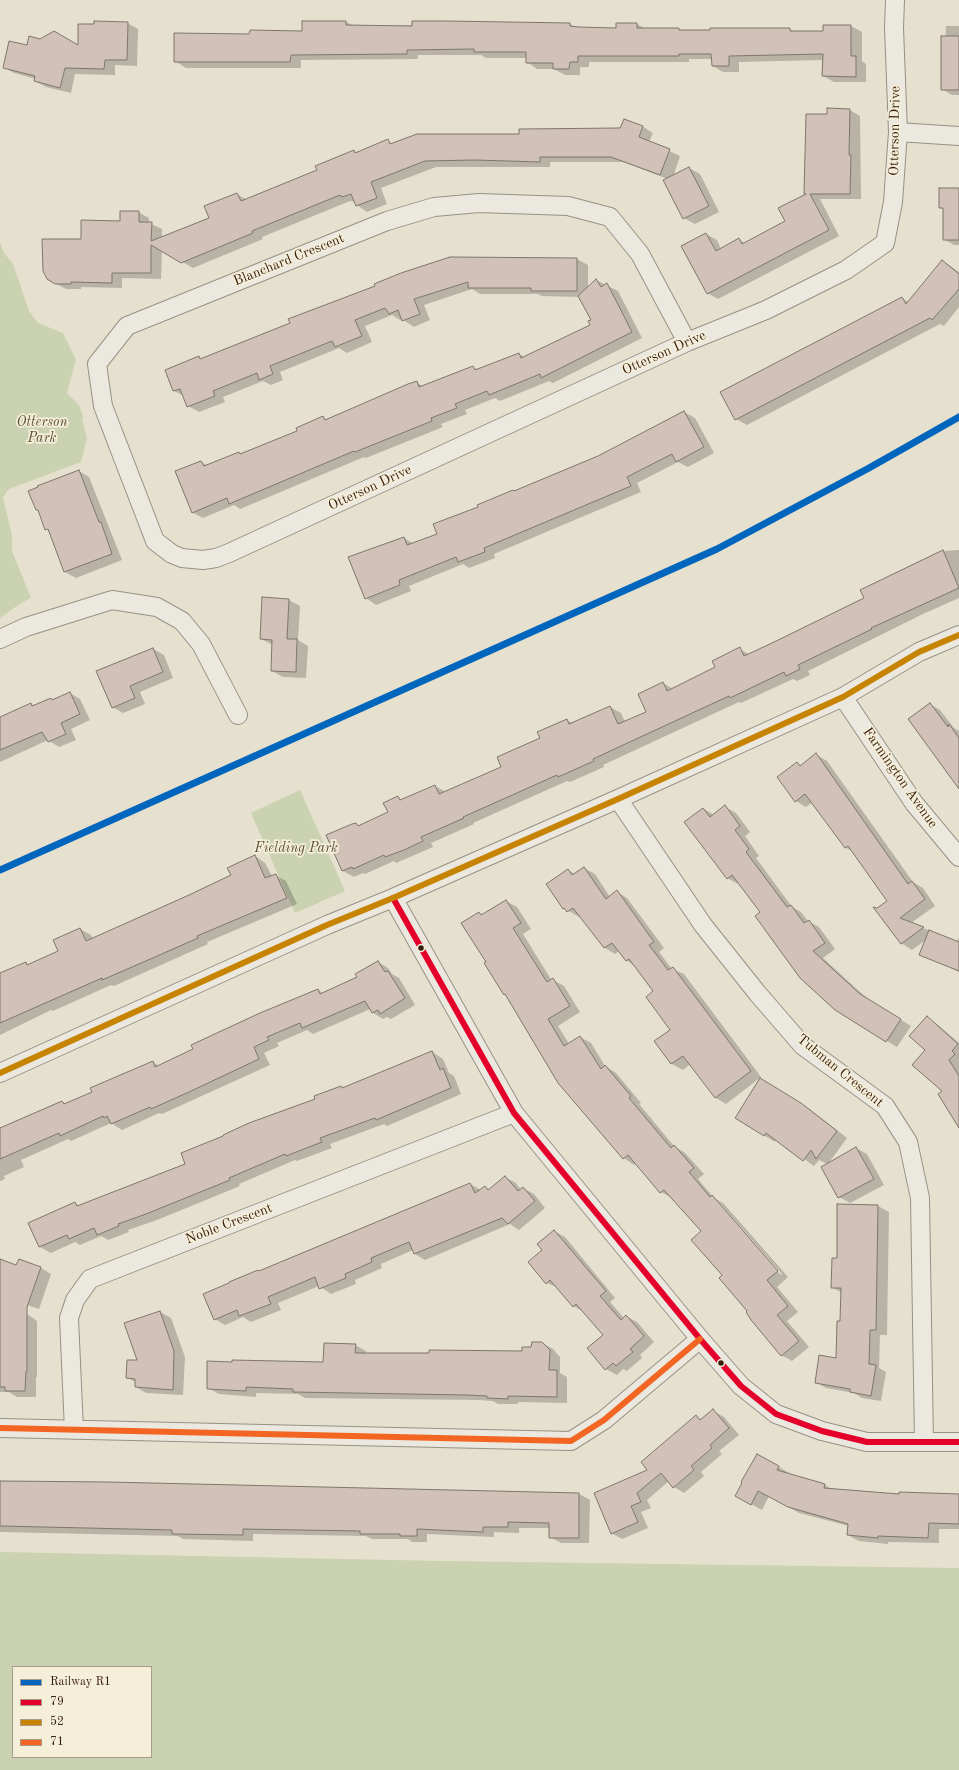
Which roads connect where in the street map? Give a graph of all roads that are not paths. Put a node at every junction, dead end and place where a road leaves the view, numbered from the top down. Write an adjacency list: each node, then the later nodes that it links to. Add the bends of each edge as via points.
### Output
1 (895, 0): 2 (street, Otterson Drive)
2 (898, 132): 3 (street); 4 (street, Otterson Drive, via 893,202 884,243 846,270 779,303)
3 (959, 136)
4 (687, 342): 5 (street, Otterson Drive); 5 (street, Blanchard Crescent, via 640,254 610,217 568,206 479,203 434,207 387,221 127,326 97,364 100,389 103,406 155,541 182,558 203,560)
5 (218, 557)
6 (959, 635): 8 (street, via 919,652)
7 (0, 639): 9 (street, via 26,627 112,600 157,607 182,621 201,644)
8 (843, 697): 10 (street); 11 (street, Farmington Avenue, via 914,803)
9 (238, 715)
10 (618, 799): 12 (street); 18 (street, Tubman Crescent, via 703,925 758,994 803,1046 885,1106 908,1142 920,1198)
11 (959, 857)
12 (393, 898): 13 (street); 14 (street)
13 (0, 1073)
14 (514, 1113): 15 (street); 17 (street, Noble Crescent, via 90,1279 75,1300 69,1318)
15 (700, 1339): 17 (street, via 604,1420 571,1441); 18 (street, via 741,1386 776,1414 822,1431 867,1442)
16 (0, 1428): 17 (street)
17 (74, 1430)
18 (924, 1442): 19 (street)
19 (959, 1442)

